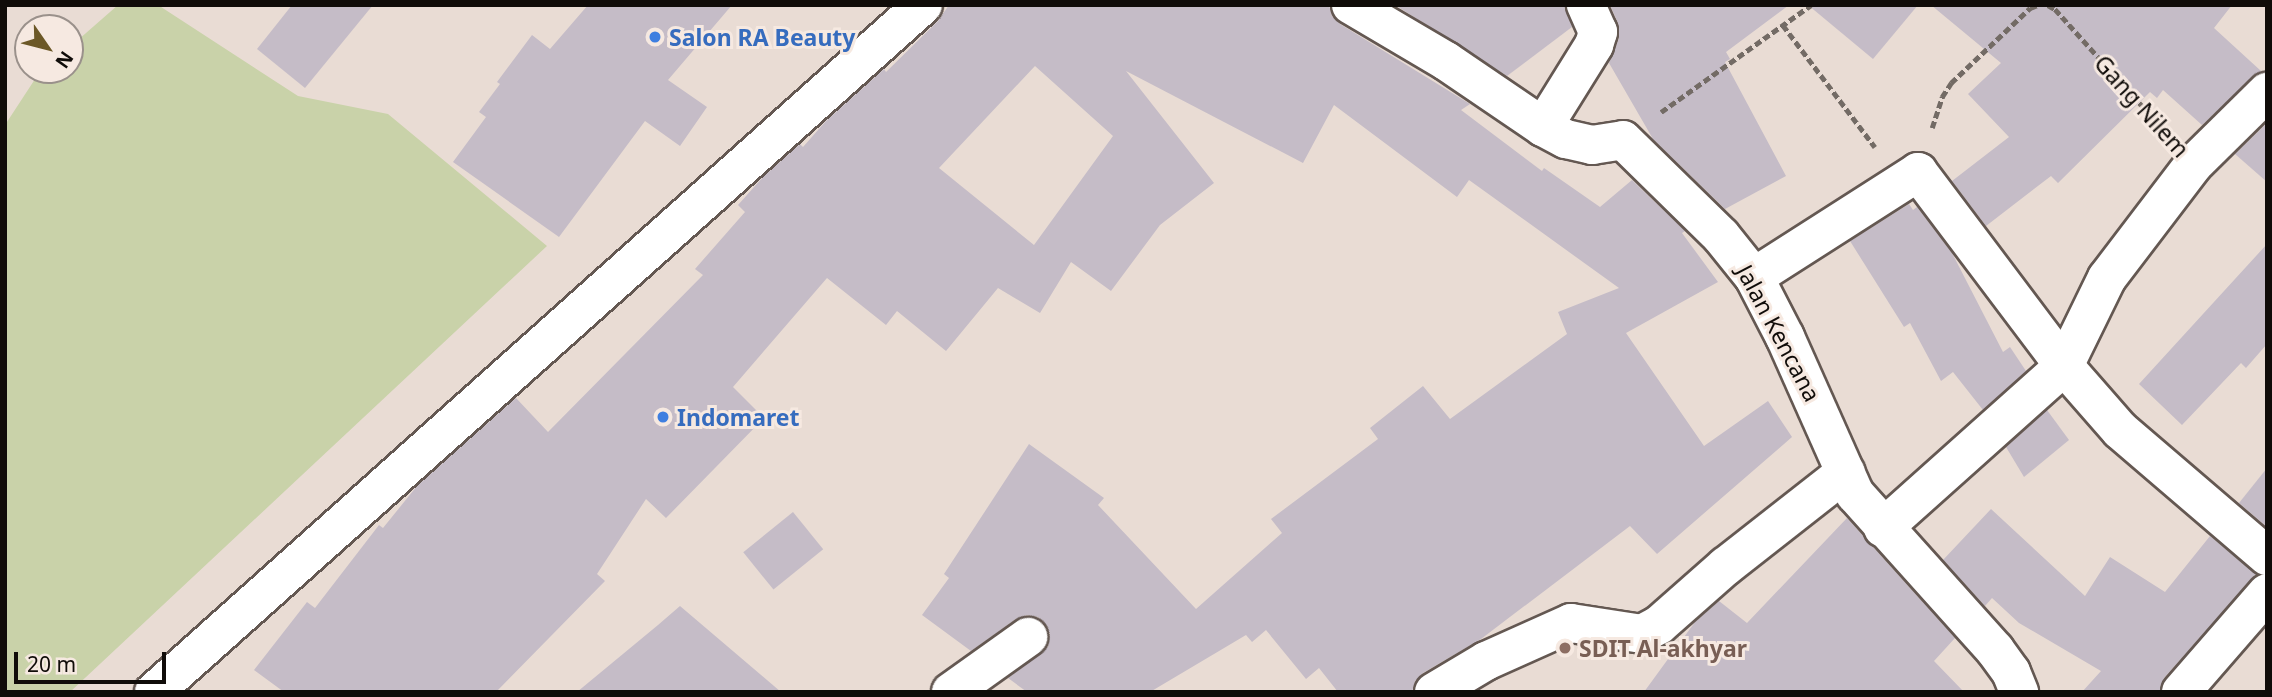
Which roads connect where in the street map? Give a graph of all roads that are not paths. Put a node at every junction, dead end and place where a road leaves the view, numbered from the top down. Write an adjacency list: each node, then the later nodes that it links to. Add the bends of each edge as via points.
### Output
1 (923, 5): 13 (street)
2 (1351, 5): 5 (street, via 1446,61)
3 (1586, 5): 5 (street, via 1598,32 1594,45)
4 (2267, 92): 7 (street, Gang Nilem, via 2194,164 2106,278)
5 (1543, 127): 6 (street, Jalan Kencana, via 1592,145 1623,139 1721,236)
6 (1754, 277): 7 (street, via 1918,172); 8 (street, Jalan Kencana)
7 (2064, 366): 9 (street); 10 (street, via 2120,430)
8 (1846, 472): 9 (street, Jalan Kencana, via 1855,494); 15 (street, via 1659,625 1642,634 1571,623 1486,661)
9 (1883, 528): 16 (street, Jalan Kencana, via 1995,650)
10 (2267, 556)
11 (2267, 593): 17 (street)
12 (1028, 637): 14 (street)
13 (157, 691)
14 (951, 692)
15 (1434, 692)
16 (2019, 692)
17 (2180, 692)

